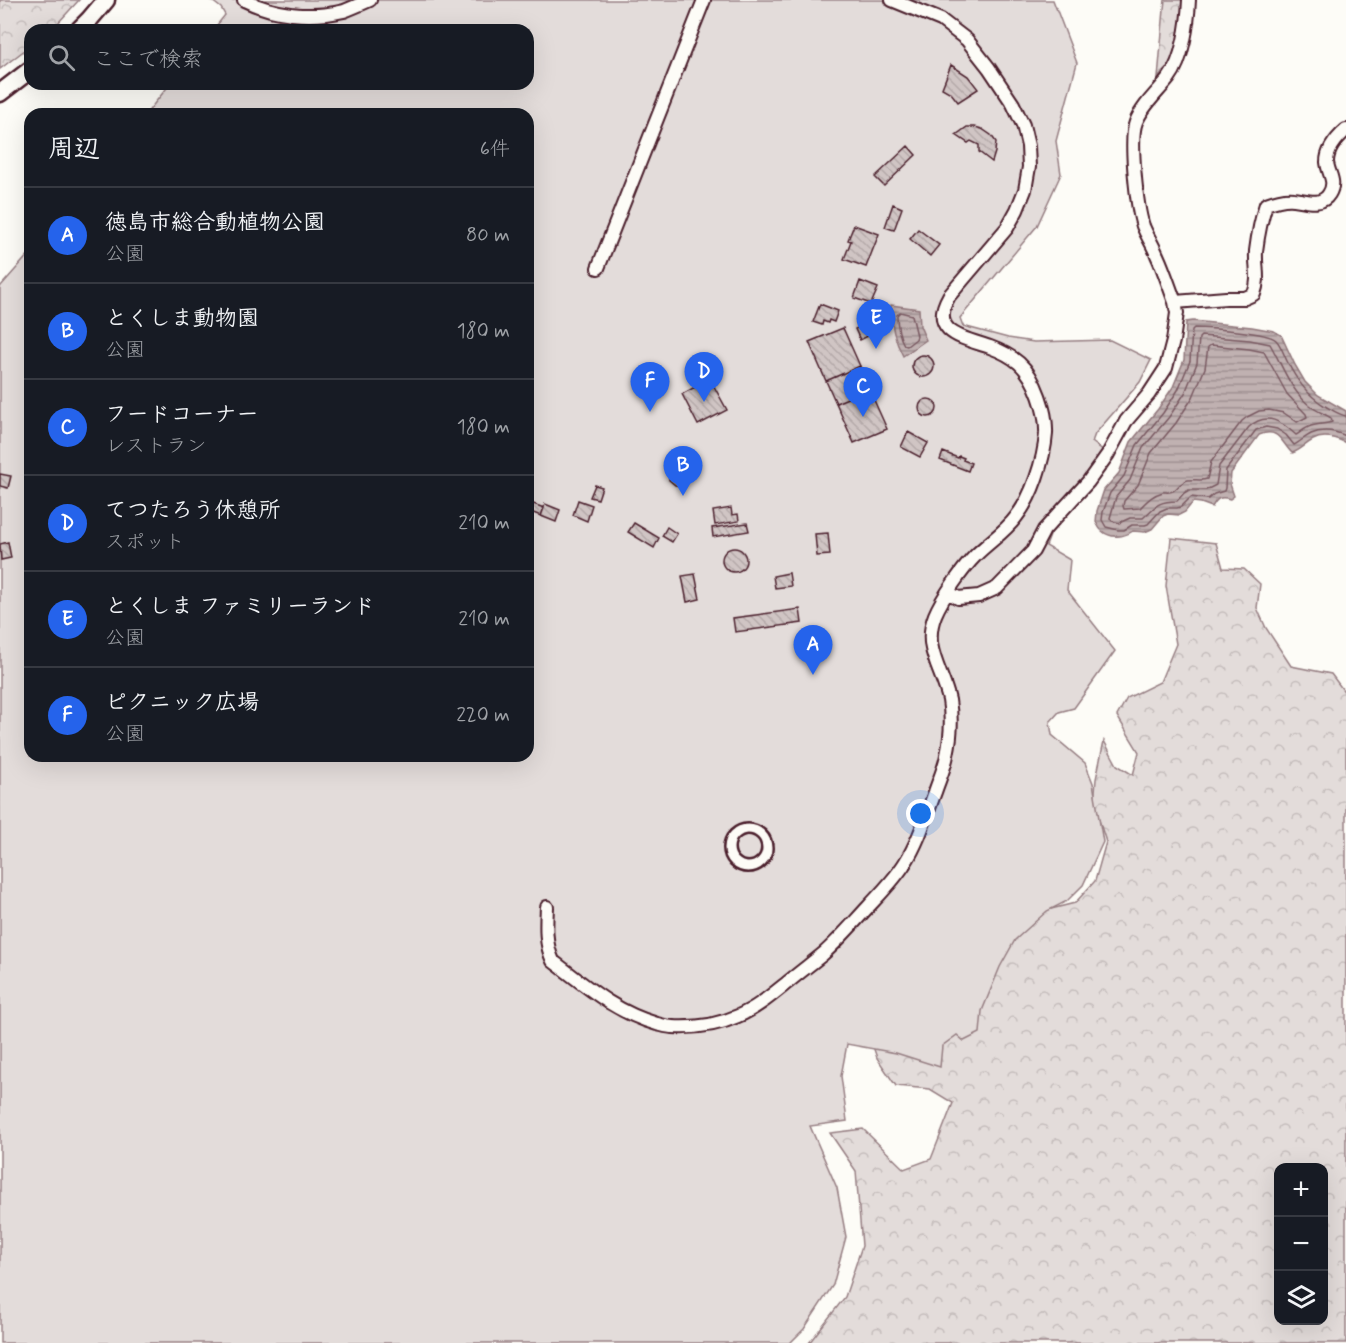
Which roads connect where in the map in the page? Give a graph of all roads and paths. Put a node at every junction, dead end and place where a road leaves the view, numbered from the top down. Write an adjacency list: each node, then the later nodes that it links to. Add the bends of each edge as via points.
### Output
1 (106, 0): 7 (main road)
2 (244, 0): 3 (street, via 284,14 314,15 345,10)
3 (370, 0)
4 (704, 0): 11 (street)
5 (892, 0): 13 (street, via 941,20 968,40 1013,104 1028,146 1029,167 1017,210 1007,228 949,296 942,315 950,332 959,338 1007,355 1021,365 1032,380 1045,415 1045,449 1034,484 1016,518 975,556)
6 (1189, 0): 12 (street, via 1182,49 1171,76 1136,121 1132,139 1143,225)
7 (85, 24)
8 (24, 75): 9 (main road)
9 (0, 93)
10 (1346, 130): 12 (street, via 1331,146 1327,162 1332,186 1322,201 1292,198 1266,204 1259,231 1254,294 1245,298)
11 (598, 268)
12 (1175, 302): 13 (street, via 1177,314 1166,368 1088,482 1044,530 1033,551 997,588 979,596 958,598)
13 (948, 592): 15 (street, via 935,614 930,633 948,699 951,735 917,842 894,879 851,926 766,1000 738,1016 712,1024 671,1027 640,1019 612,1006 553,961 548,950)
14 (751, 828): 14 (street, via 736,832 731,838 729,854 740,866 755,866 767,853 767,841)
15 (547, 907)

